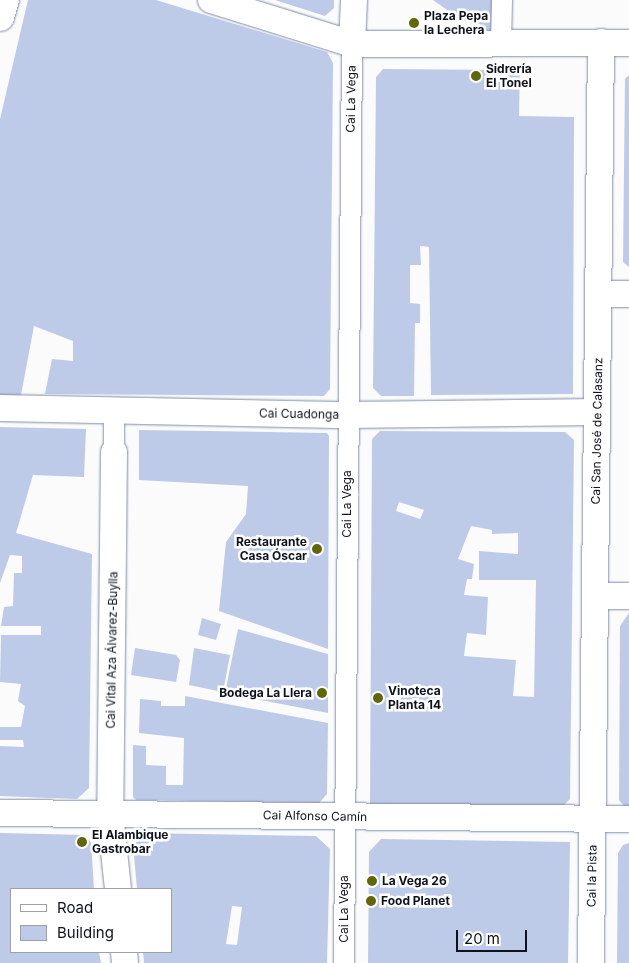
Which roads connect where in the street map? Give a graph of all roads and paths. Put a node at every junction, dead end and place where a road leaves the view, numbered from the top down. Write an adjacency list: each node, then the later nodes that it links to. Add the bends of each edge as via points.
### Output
1 (4, 0): 5 (street)
2 (211, 0): 9 (street)
3 (354, 0): 9 (street)
4 (502, 0): 6 (street)
5 (0, 17)
6 (501, 42): 7 (street); 9 (street)
7 (601, 42): 8 (street); 10 (street, Cai San José de Calasanz)
8 (629, 43)
9 (352, 44): 15 (street, Cai La Vega)
10 (598, 294): 11 (street); 14 (street, Cai San José de Calasanz)
11 (629, 294)
12 (0, 408): 13 (street, Cai Cuadonga)
13 (114, 410): 15 (street, Cai Cuadonga); 16 (street, Cai Vital Aza Álvarez-Buylla)
14 (597, 412): 15 (street, Cai Cuadonga); 17 (street, Cai San José de Calasanz)
15 (348, 415): 21 (street, Cai La Vega)
16 (114, 452): 20 (street, Cai Vital Aza Álvarez-Buylla)
17 (596, 596): 18 (street); 22 (street, Cai San José de Calasanz)
18 (629, 596)
19 (0, 813): 20 (street, Cai Alfonso Camín)
20 (110, 814): 21 (street, Cai Alfonso Camín); 24 (street, Cai Vital Aza Álvarez-Buylla)
21 (345, 816): 22 (street, Cai Alfonso Camín); 25 (street, Cai La Vega)
22 (593, 819): 23 (street, Cai Alfonso Camín); 26 (street, Cai la Pista)
23 (629, 819)
24 (118, 888)
25 (344, 963)
26 (591, 963)

